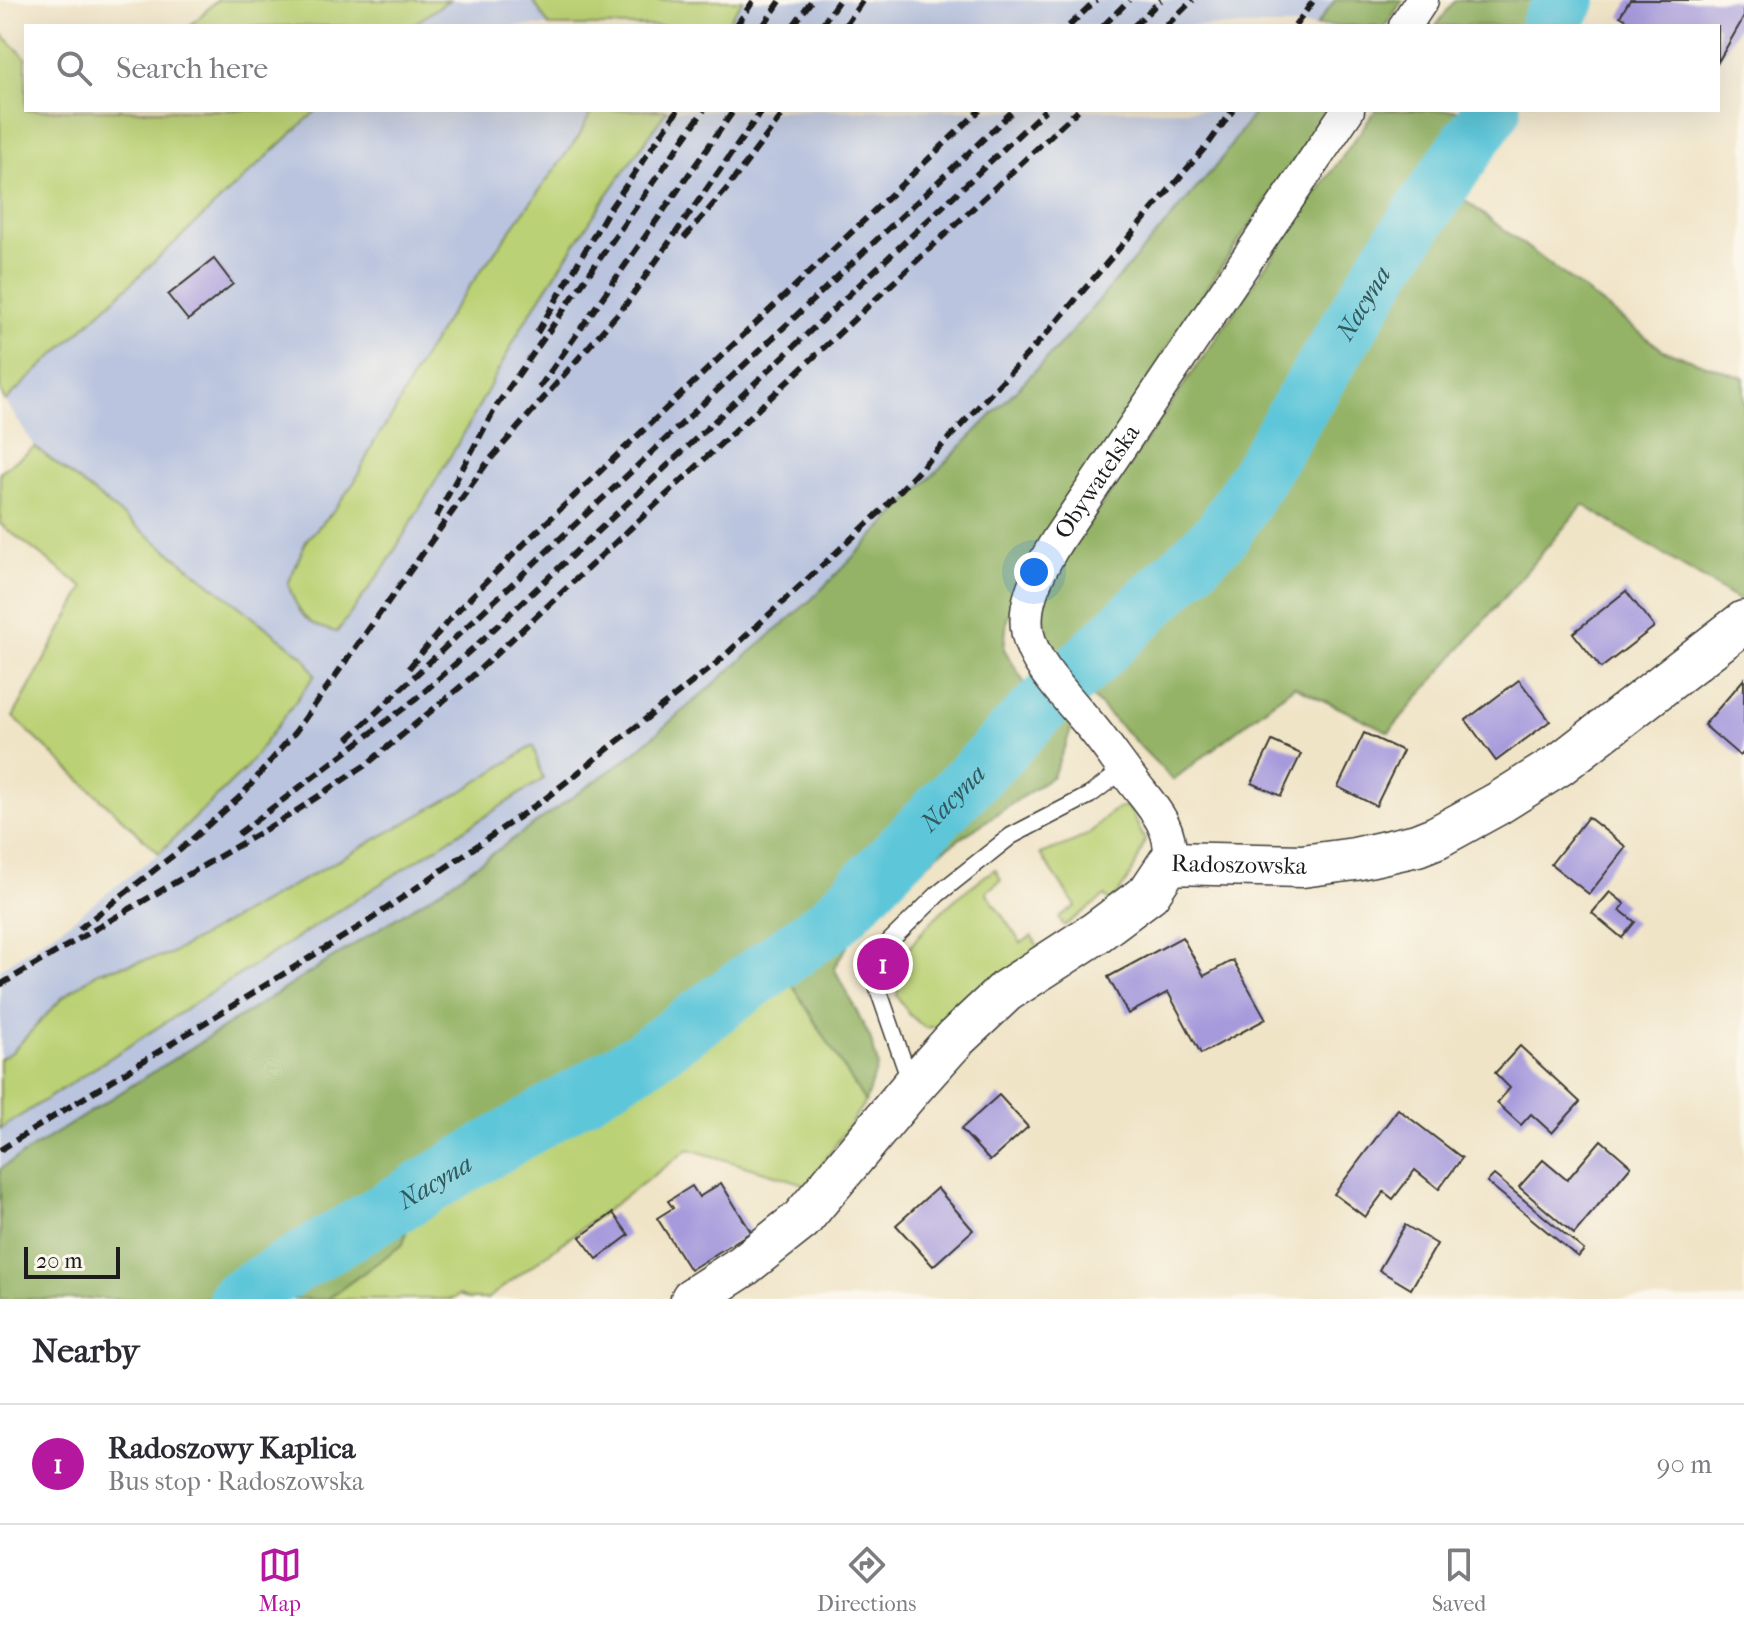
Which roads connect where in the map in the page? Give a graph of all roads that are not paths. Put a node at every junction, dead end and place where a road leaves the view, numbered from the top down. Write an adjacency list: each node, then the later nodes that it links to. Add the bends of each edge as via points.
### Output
1 (1422, 0): 2 (street)
2 (1406, 24)
3 (1347, 112): 5 (street, Obywatelska, via 1058,539 1029,592 1028,638 1036,658)
4 (1744, 622): 6 (street, Radoszowska, via 1559,765 1437,837 1355,859 1302,866)
5 (1123, 770): 6 (street, Obywatelska, via 1162,819 1171,849); 7 (lane, via 1090,795 1011,836 938,894 890,941 877,986)
6 (1169, 863): 7 (street, Radoszowska, via 1149,893 1006,991)
7 (912, 1087): 8 (street, Radoszowska, via 801,1220)
8 (692, 1299)

